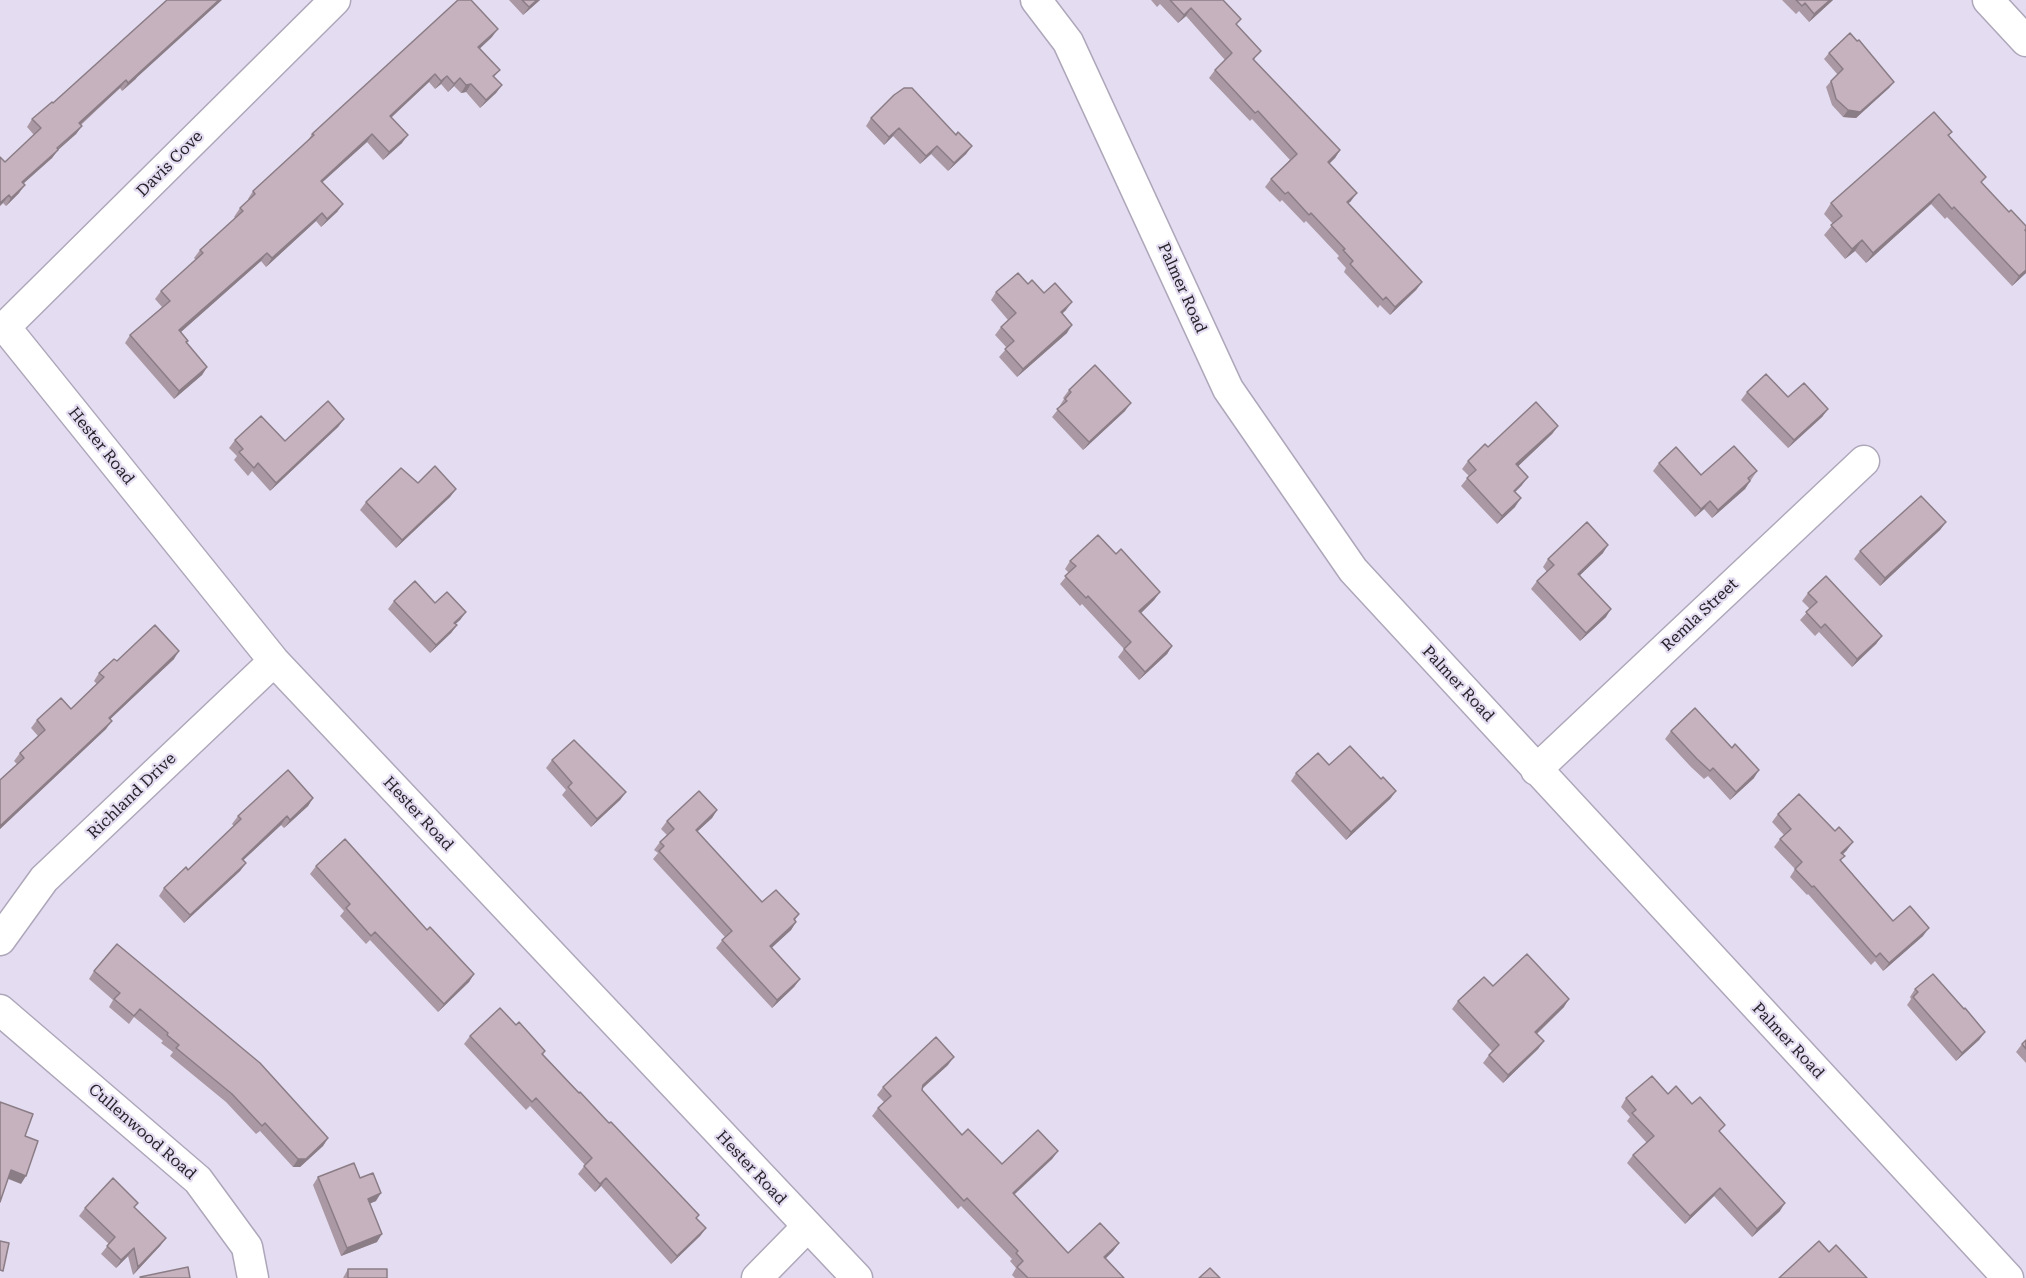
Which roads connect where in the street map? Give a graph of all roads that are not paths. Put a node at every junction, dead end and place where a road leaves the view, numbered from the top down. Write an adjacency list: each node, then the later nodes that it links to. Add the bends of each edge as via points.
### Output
1 (335, 0): 5 (street, Davis Cove)
2 (1036, 0): 8 (street, Palmer Road, via 1068,42 1228,389 1353,570)
3 (1988, 0): 4 (street)
4 (2026, 41)
5 (5, 327): 7 (street, Hester Road)
6 (1864, 461): 8 (street, Remla Street)
7 (274, 661): 9 (street, Richland Drive, via 44,879); 11 (street, Hester Road)
8 (1536, 770): 15 (street, Palmer Road)
9 (0, 940)
10 (0, 1010): 12 (street, Cullenwood Road, via 198,1180 247,1246)
11 (807, 1227): 13 (street); 14 (street, Hester Road)
12 (253, 1278)
13 (757, 1278)
14 (857, 1278)
15 (2008, 1278)

